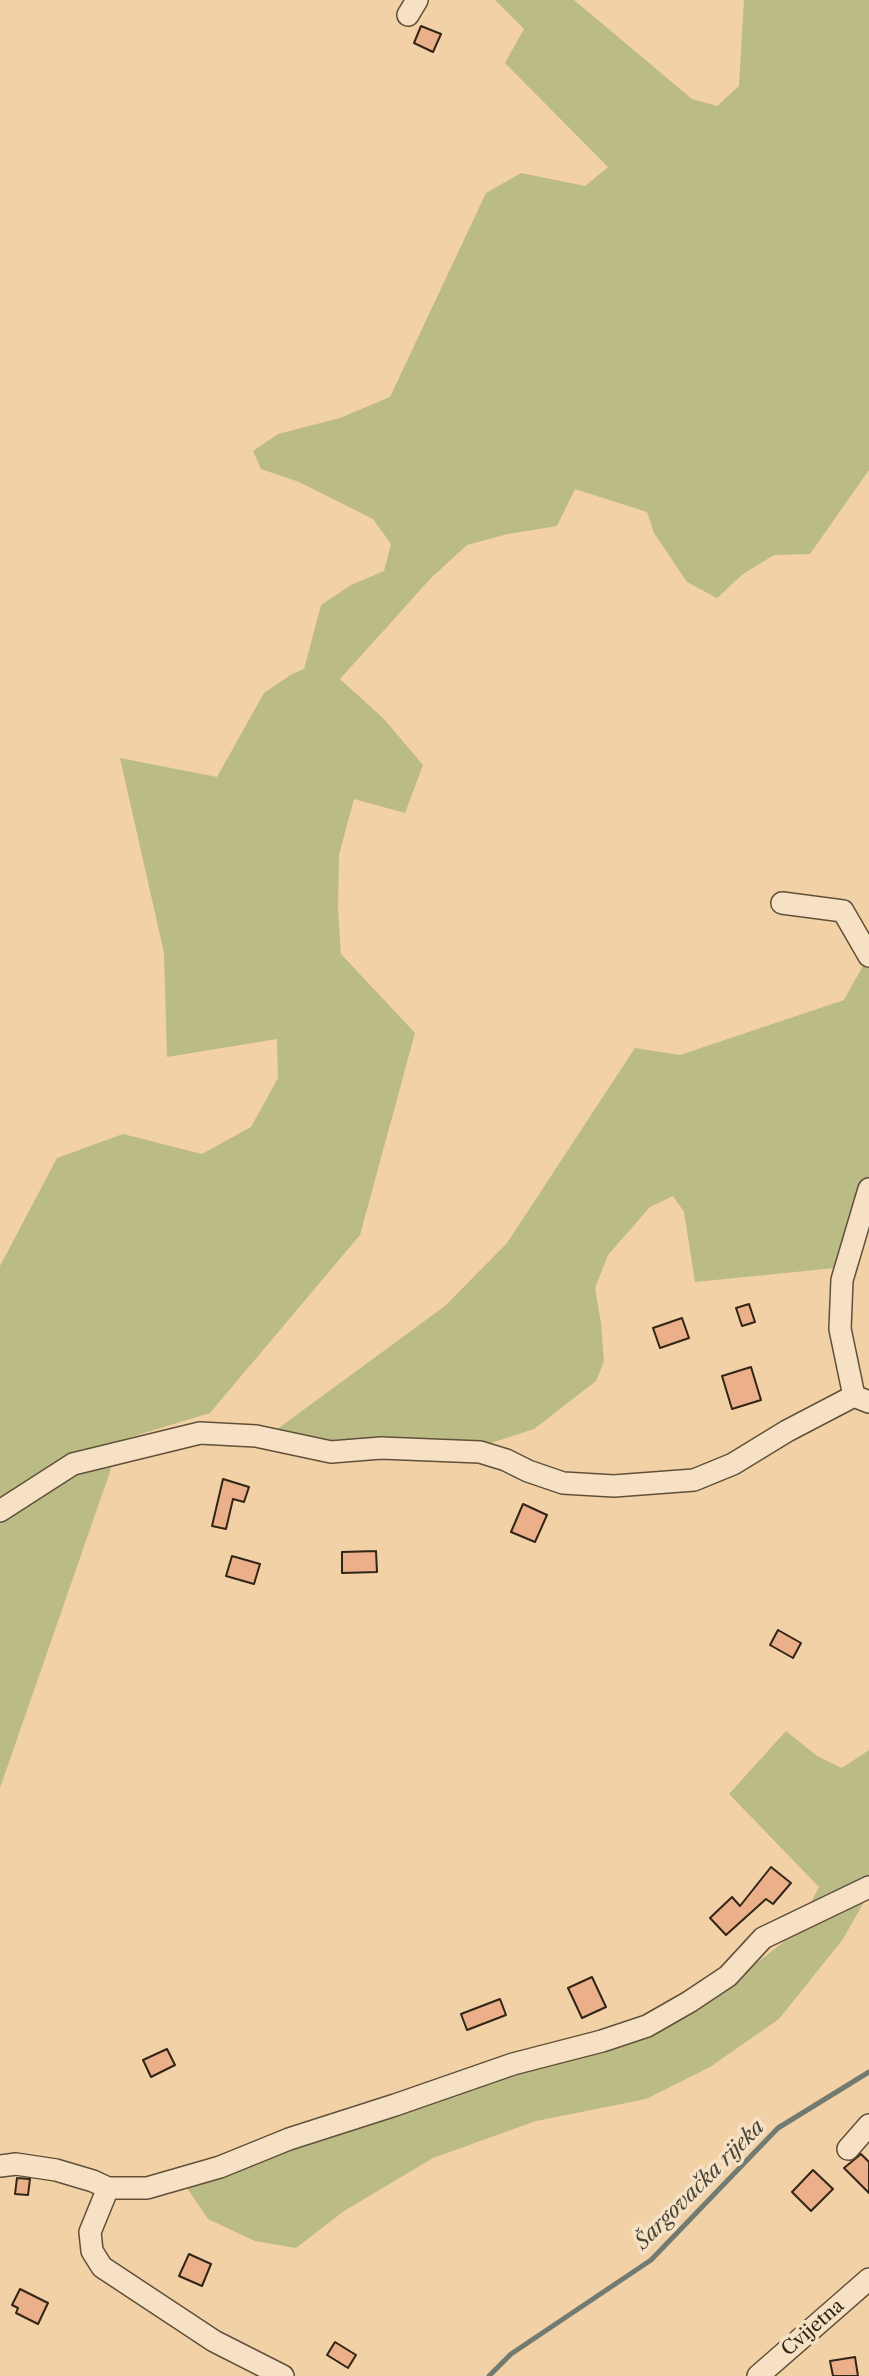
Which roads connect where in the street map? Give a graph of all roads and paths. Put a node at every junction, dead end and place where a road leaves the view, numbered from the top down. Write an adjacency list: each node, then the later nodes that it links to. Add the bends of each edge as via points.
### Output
1 (782, 903): 2 (street, via 843,911)
2 (869, 956)
3 (869, 1189): 4 (street, via 842,1280 840,1328)
4 (862, 1399): 5 (street, via 787,1431 733,1464 694,1480 614,1486 563,1483 480,1452 381,1448 331,1452 256,1436 200,1433 73,1464)
5 (0, 1511)
6 (869, 1887): 10 (street, via 763,1938 728,1976 646,2026 513,2064 289,2139 220,2167 147,2188)
7 (869, 2125): 8 (street)
8 (848, 2149)
9 (0, 2166): 10 (street, via 56,2170)
10 (108, 2188): 12 (street, via 90,2232 92,2251 102,2267 214,2341)
11 (869, 2279): 13 (street, Cvijetna)
12 (282, 2376)
13 (758, 2376)

